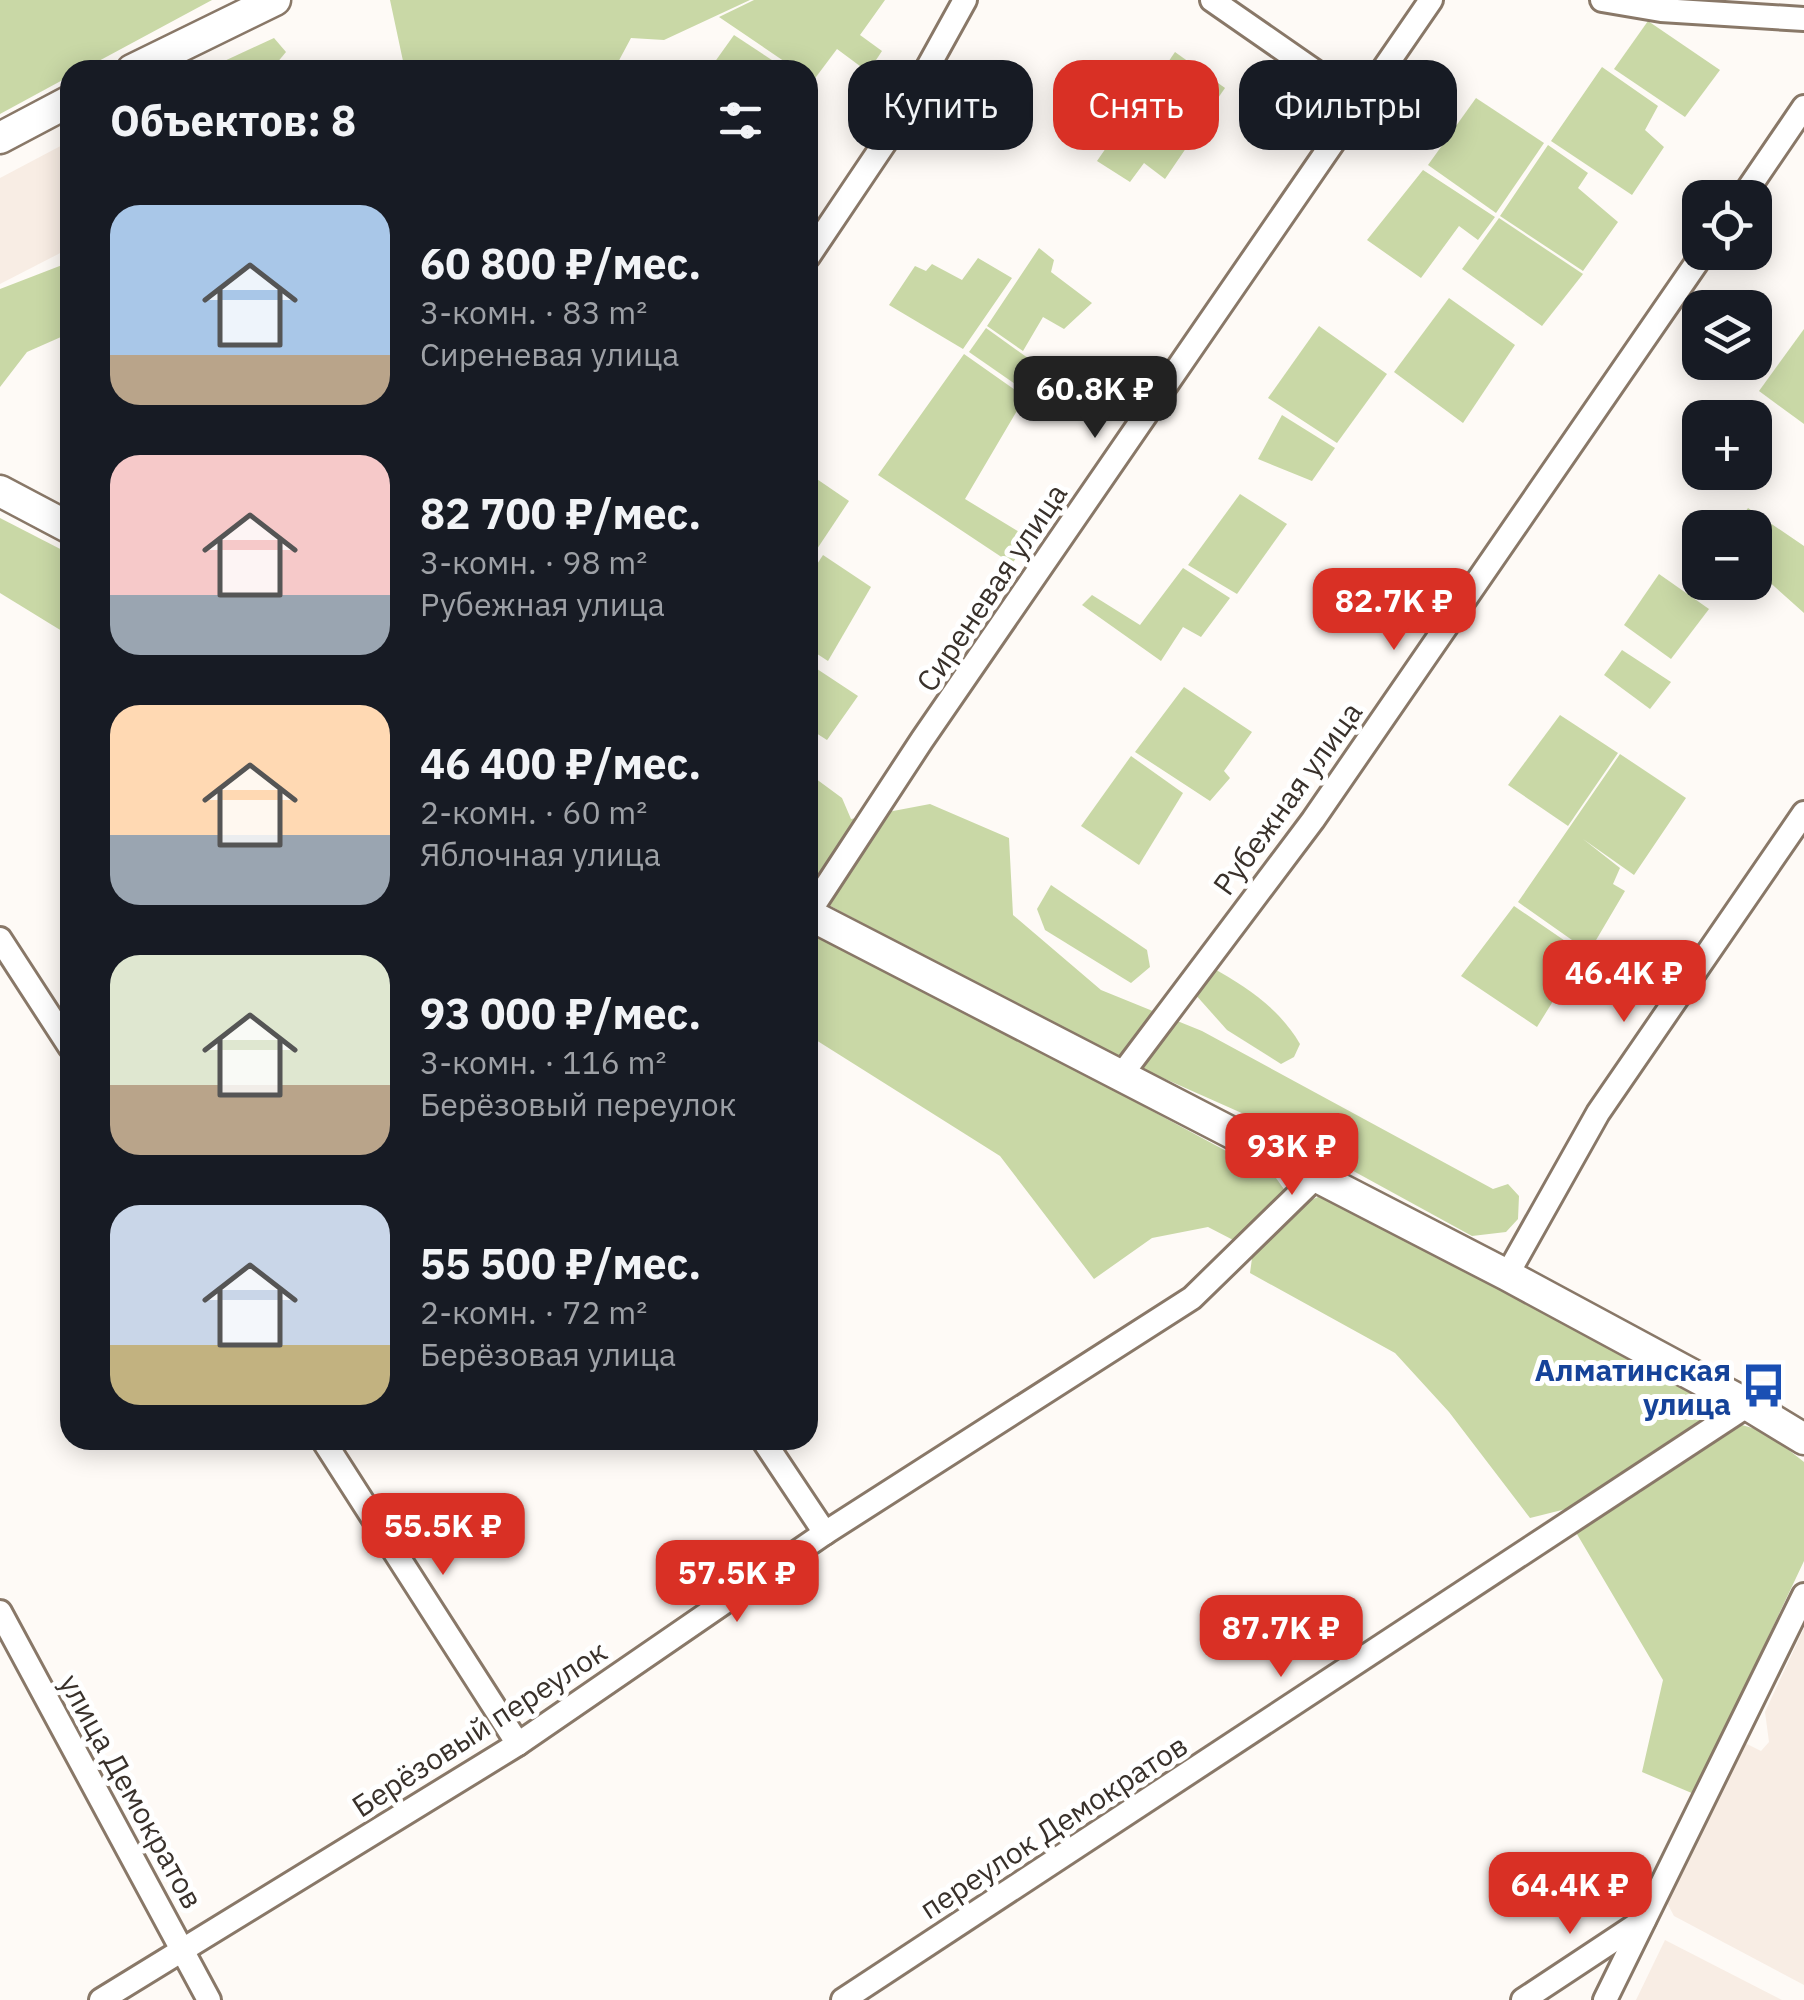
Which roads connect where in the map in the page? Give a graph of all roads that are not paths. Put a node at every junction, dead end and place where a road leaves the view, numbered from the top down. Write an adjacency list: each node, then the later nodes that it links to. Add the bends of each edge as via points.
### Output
1 (275, 0): 7 (street)
2 (965, 0): 15 (street, via 892,132)
3 (1212, 0): 8 (street)
4 (1602, 0): 6 (street)
5 (1423, 3): 9 (street, Сиреневая улица)
6 (1804, 19)
7 (152, 60)
8 (1298, 60)
9 (1386, 60)
10 (60, 106): 12 (street)
11 (1804, 108): 14 (street)
12 (0, 138)
13 (1326, 150): 20 (street, Сиреневая улица)
14 (1754, 180)
15 (818, 242)
16 (1692, 270): 24 (street, Рубежная улица, via 1312,820)
17 (0, 492): 18 (street)
18 (60, 523)
19 (1804, 813): 26 (street, via 1598,1113)
20 (818, 899)
21 (818, 919): 24 (street)
22 (0, 938): 23 (street)
23 (60, 1031)
24 (1119, 1078): 25 (street)
25 (1316, 1177): 26 (street); 31 (street, Берёзовый переулок, via 1192,1298)
26 (1507, 1275): 27 (street)
27 (1748, 1405): 28 (street); 39 (street, переулок Демократов)
28 (1804, 1439)
29 (329, 1450): 34 (street)
30 (770, 1450): 31 (street)
31 (825, 1533): 34 (street, Берёзовый переулок)
32 (1804, 1595): 35 (street)
33 (0, 1612): 36 (street, улица Демократов)
34 (518, 1744): 36 (street, Берёзовый переулок)
35 (1647, 1918): 40 (street); 41 (street)
36 (183, 1947): 37 (street, Берёзовый переулок); 38 (street, улица Демократов)
37 (101, 2000)
38 (209, 2000)
39 (843, 2000)
40 (1523, 2000)
41 (1605, 2000)

